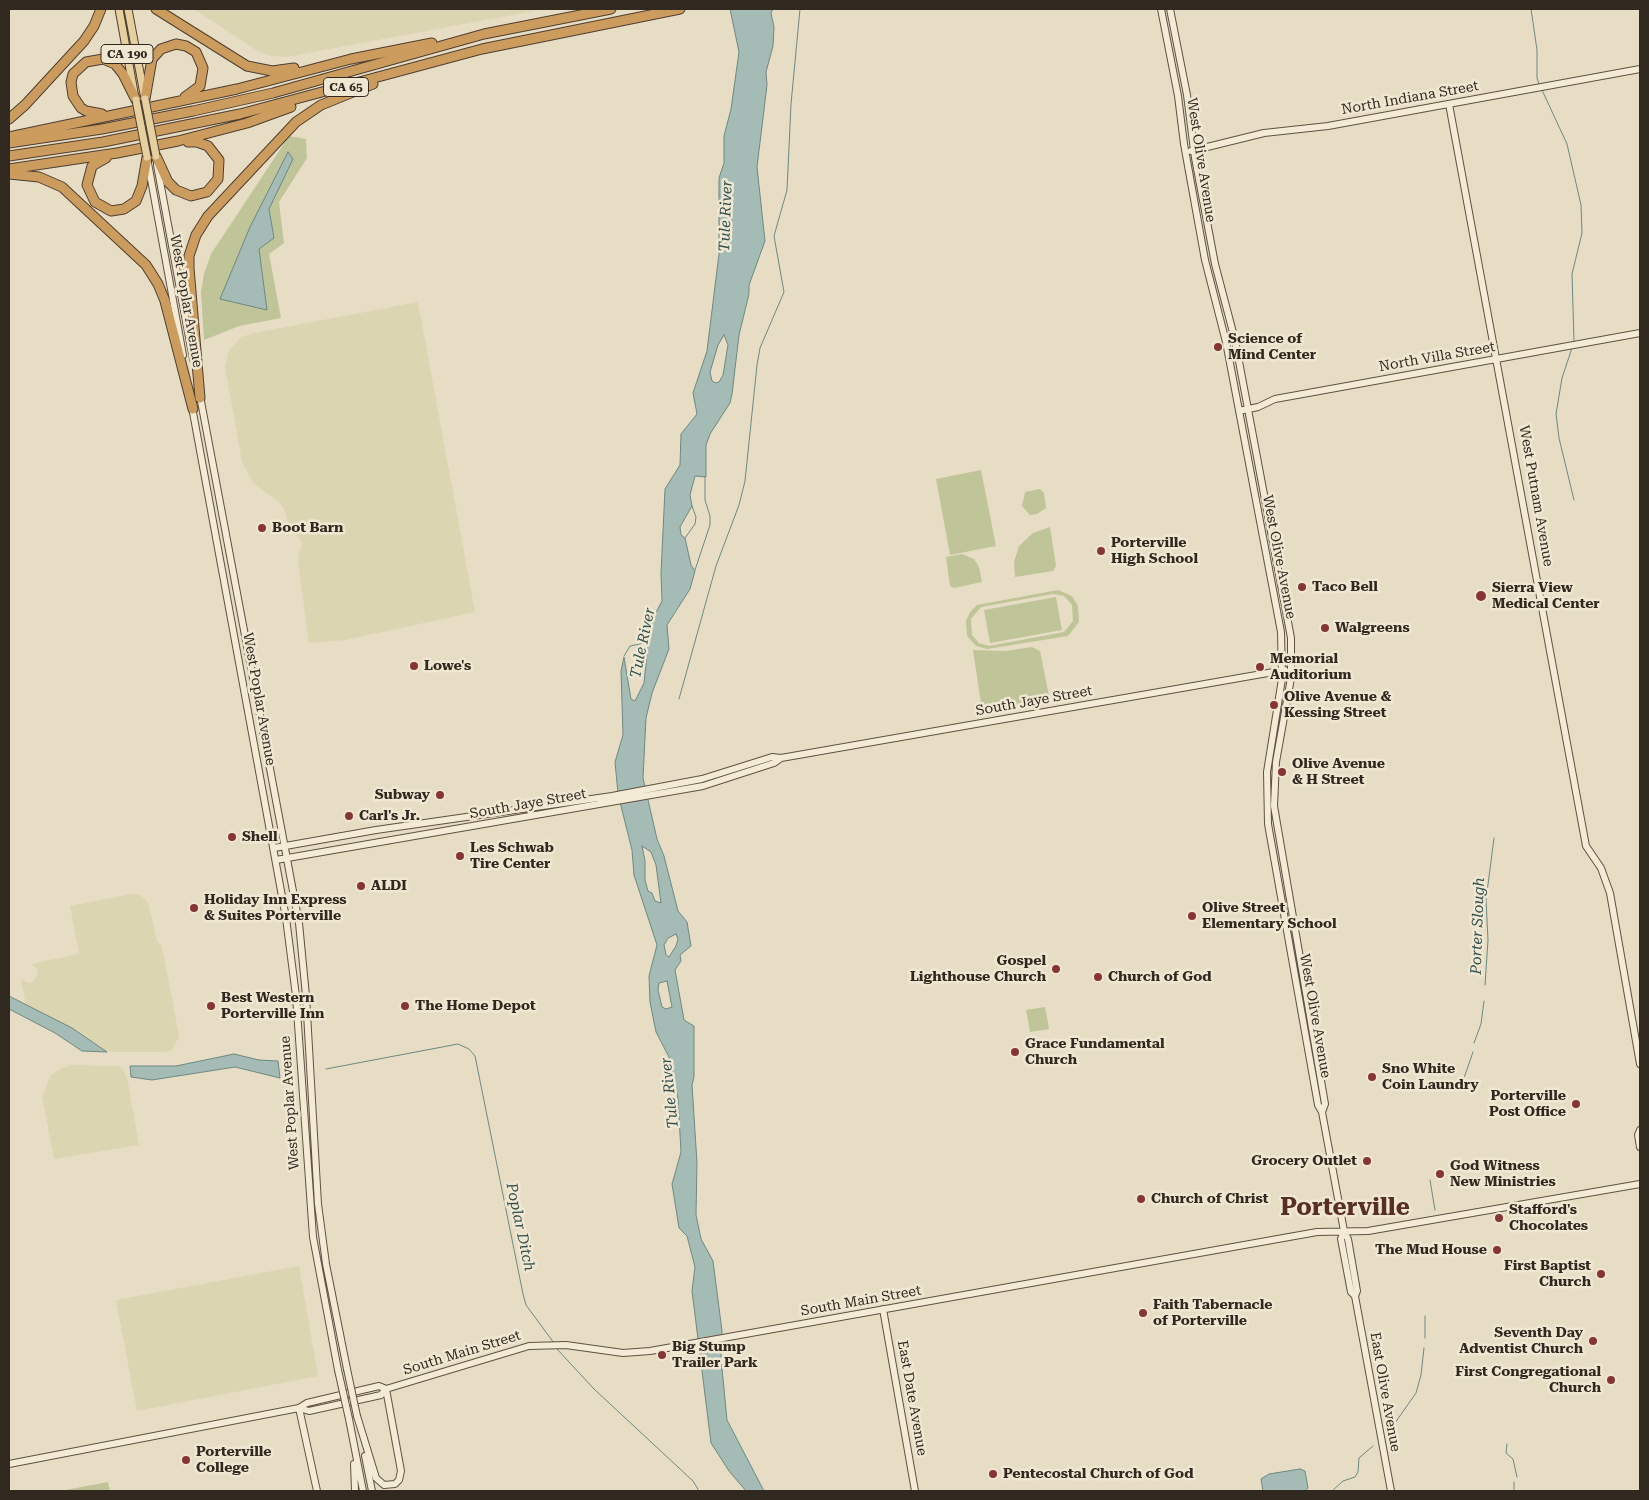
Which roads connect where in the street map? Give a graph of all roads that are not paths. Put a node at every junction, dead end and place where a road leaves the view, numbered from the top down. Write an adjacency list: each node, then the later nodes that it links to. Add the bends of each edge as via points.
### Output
1 (102, 9): 18 (highway, via 84,41)
2 (119, 9): 14 (main road, West Poplar Avenue / CA 190)
3 (128, 9): 14 (main road, West Poplar Avenue / CA 190)
4 (156, 9): 10 (highway, via 232,58 254,68 282,71)
5 (611, 9): 9 (highway, CA 65)
6 (680, 9): 11 (highway, CA 65, via 522,40)
7 (1161, 9): 23 (main road, West Olive Avenue)
8 (1170, 9): 22 (main road, West Olive Avenue)
9 (484, 34): 10 (highway); 21 (highway, CA 65, via 273,93 102,129)
10 (351, 58): 15 (highway, via 237,89)
11 (427, 64): 13 (highway, CA 65); 31 (highway, via 339,97 308,113 283,135 202,224 192,245 189,268)
12 (1640, 69): 16 (main road, North Indiana Street)
13 (350, 86): 20 (highway, via 247,123); 25 (highway, CA 65, via 170,130)
14 (140, 100): 15 (highway, via 156,54 166,46 182,45 200,57 204,68 202,80 192,94); 17 (highway, via 115,64 97,59 82,64 71,82 76,103 93,113); 26 (main road, West Poplar Avenue / CA 190, bridge)
15 (168, 103): 17 (highway)
16 (1449, 104): 22 (main road, North Indiana Street, via 1328,126 1270,132); 30 (main road, West Putnam Avenue)
17 (115, 113): 19 (highway)
18 (9, 119)
19 (9, 137)
20 (178, 141): 24 (highway); 26 (highway, via 203,143 217,155 220,173 215,185 206,192 191,196 176,190)
21 (9, 143)
22 (1194, 150): 23 (main road, North Indiana Street); 33 (main road, West Olive Avenue, via 1215,264 1231,322)
23 (1185, 152): 34 (main road, West Olive Avenue, via 1209,279 1226,342)
24 (117, 153): 26 (highway, via 92,166 87,178 91,197 99,206 111,211 128,208 138,198); 27 (highway)
25 (9, 156)
26 (151, 156): 31 (main road, West Poplar Avenue / CA 190); 32 (main road, West Poplar Avenue / CA 190)
27 (9, 169)
28 (9, 174): 32 (highway, via 39,176 62,187 146,265 165,301)
29 (1640, 332): 30 (main road, North Villa Street)
30 (1498, 359): 33 (main road, North Villa Street, via 1275,399 1258,408); 46 (main road, West Putnam Avenue, via 1586,846 1601,868 1610,893)
31 (200, 398): 40 (main road, West Poplar Avenue / CA 190)
32 (193, 409): 41 (main road, West Poplar Avenue / CA 190)
33 (1248, 409): 34 (main road, North Villa Street); 36 (main road, West Olive Avenue)
34 (1239, 410): 35 (main road, West Olive Avenue)
35 (1272, 582): 36 (main road, via 1278,590); 38 (main road, West Olive Avenue, via 1282,640)
36 (1289, 625): 37 (main road, West Olive Avenue)
37 (1292, 669): 38 (main road, South Jaye Street); 45 (main road, West Olive Avenue, via 1274,792 1276,829)
38 (1282, 671): 39 (main road, South Jaye Street, via 781,758 774,764 703,786); 44 (main road, West Olive Avenue, via 1267,763 1266,793)
39 (612, 800): 40 (main road, South Jaye Street, via 384,829); 42 (main road, South Jaye Street)
40 (285, 846): 41 (main road, South Jaye Street); 42 (main road, West Poplar Avenue / CA 190)
41 (274, 848): 43 (main road, West Poplar Avenue / CA 190)
42 (288, 858): 43 (main road, South Jaye Street); 55 (main road, West Poplar Avenue / CA 190, bridge, via 304,964 319,1214)
43 (276, 860): 56 (main road, West Poplar Avenue / CA 190, bridge, via 294,981 313,1237)
44 (1280, 890): 45 (main road); 47 (main road, West Olive Avenue, via 1318,1105)
45 (1290, 908): 47 (main road, West Olive Avenue, via 1324,1104)
46 (1640, 1064)
47 (1322, 1112): 51 (main road, West Olive Avenue)
48 (1640, 1130): 49 (main road)
49 (1640, 1147)
50 (1640, 1184): 51 (main road, South Main Street, via 1368,1231)
51 (1344, 1231): 52 (main road, South Main Street, via 1317,1232); 63 (main road, East Olive Avenue, via 1348,1239)
52 (883, 1309): 53 (main road, South Main Street, via 623,1353 566,1345 519,1348); 62 (main road, East Date Avenue)
53 (386, 1389): 54 (main road, South Main Street, via 379,1386 307,1402); 55 (main road, via 401,1471 395,1484 384,1485 376,1478)
54 (299, 1408): 57 (main road, South Main Street); 58 (main road)
55 (356, 1416): 61 (main road, CA 190)
56 (352, 1441): 59 (main road); 60 (main road, CA 190)
57 (9, 1464)
58 (317, 1491)
59 (355, 1491)
60 (363, 1491)
61 (372, 1491)
62 (915, 1491)
63 (1391, 1491)

